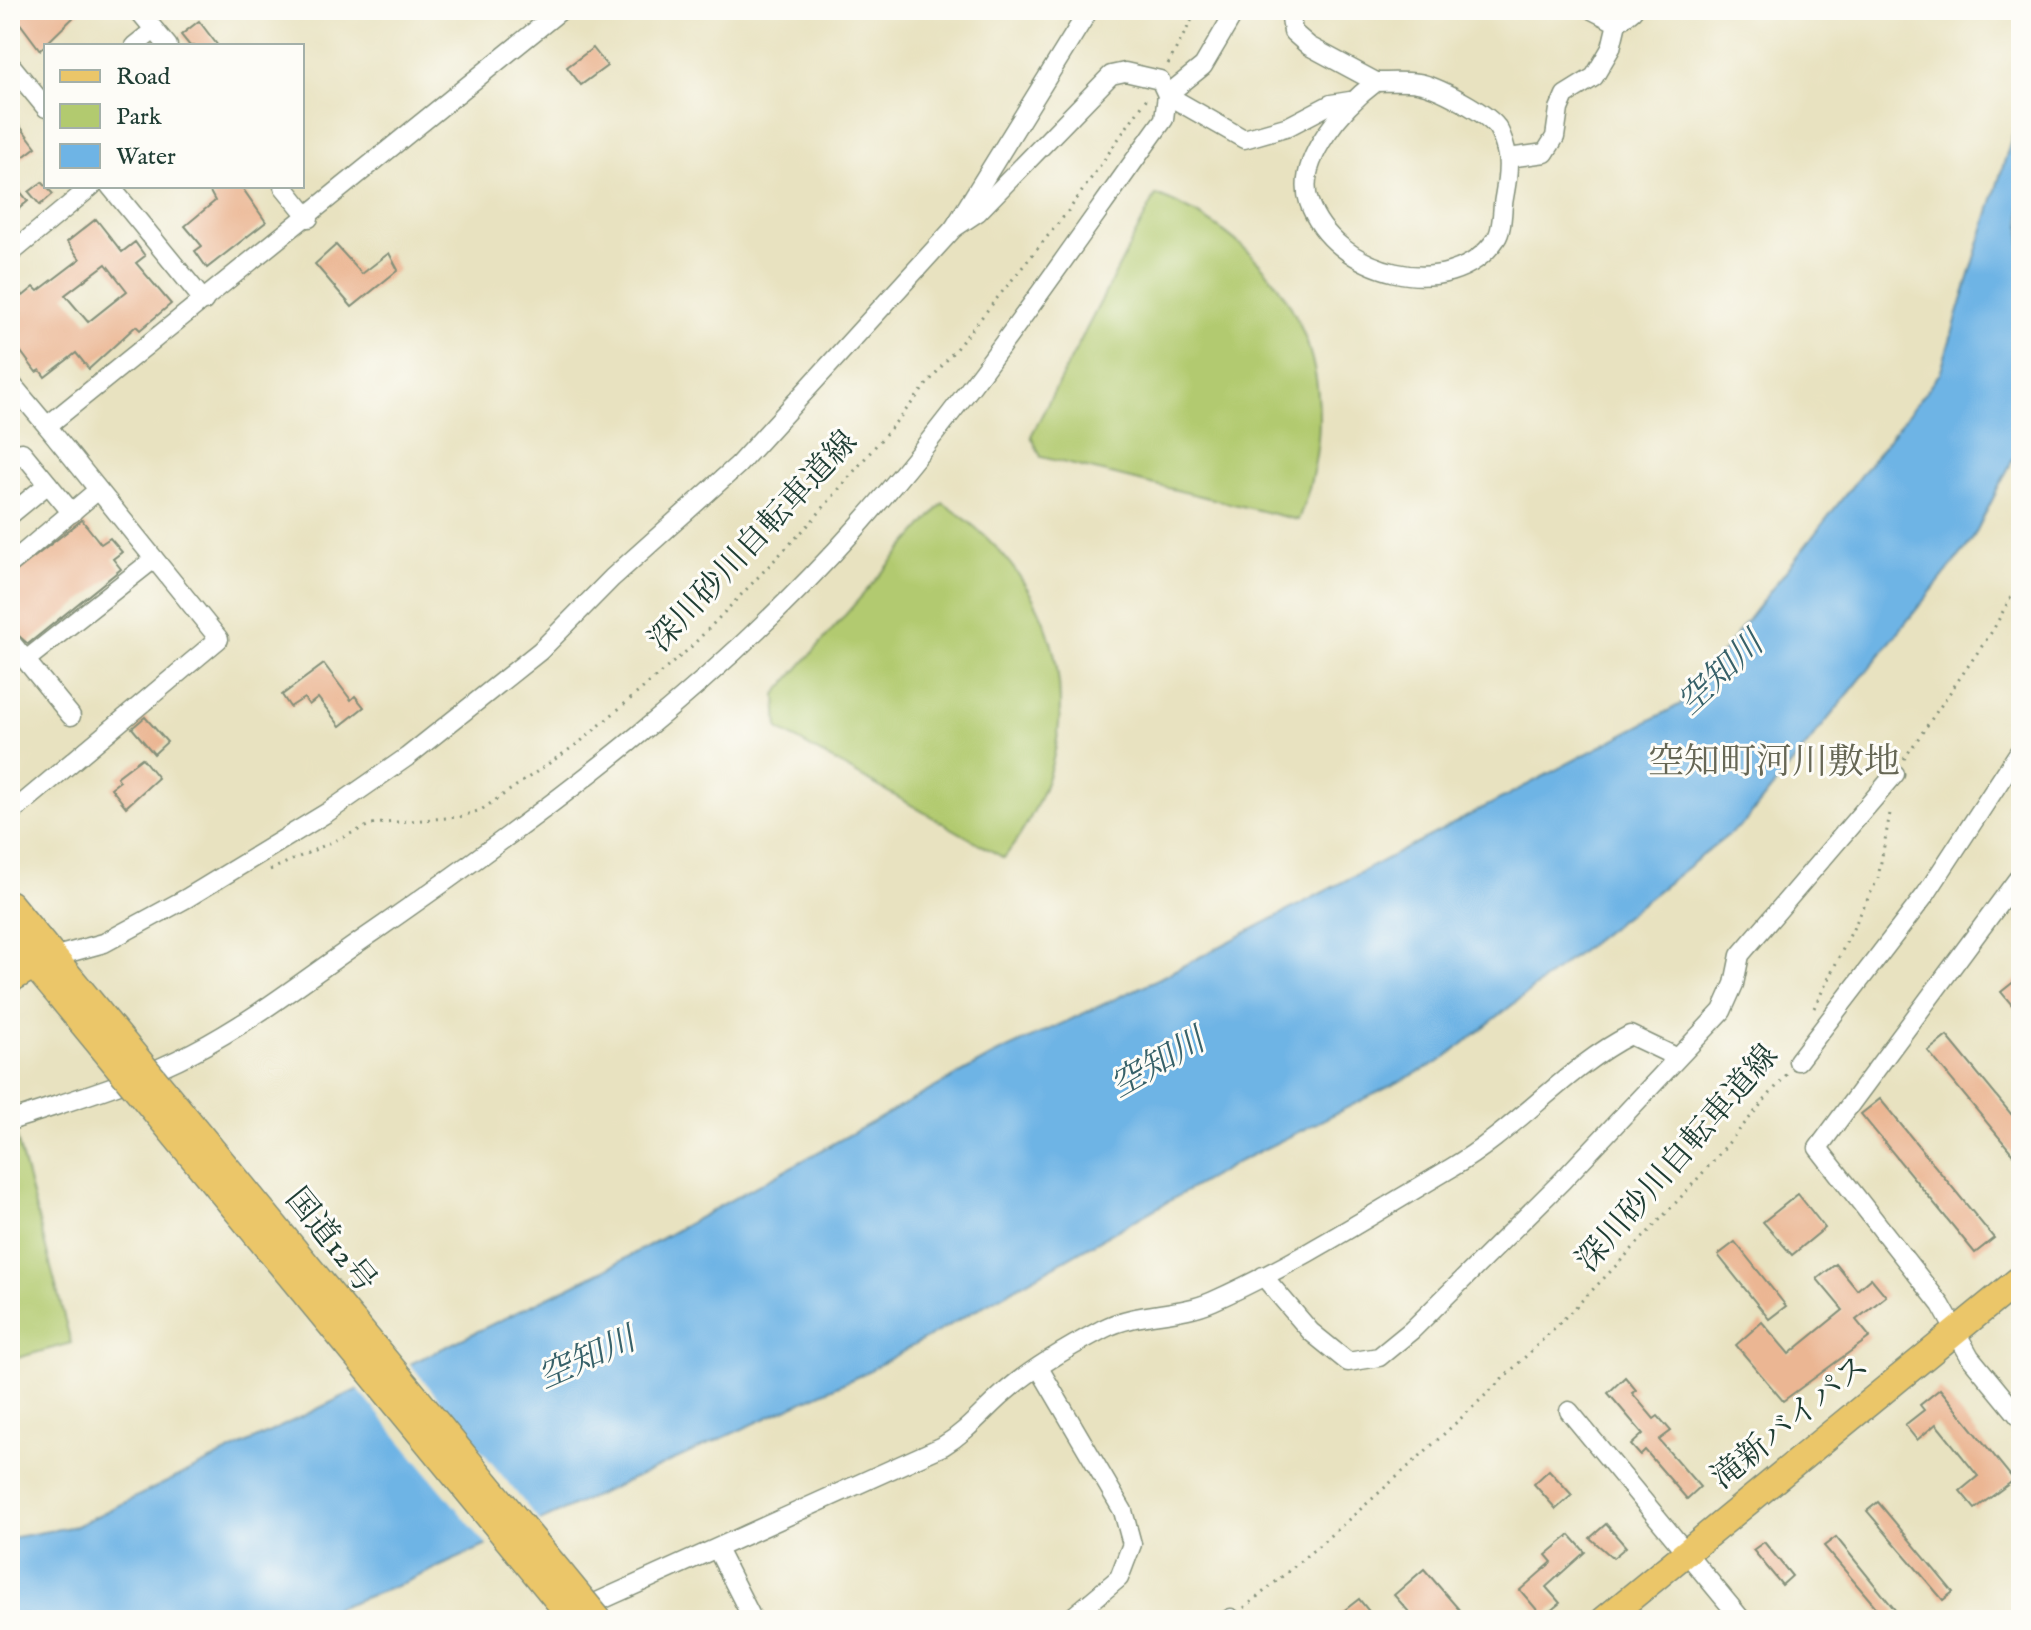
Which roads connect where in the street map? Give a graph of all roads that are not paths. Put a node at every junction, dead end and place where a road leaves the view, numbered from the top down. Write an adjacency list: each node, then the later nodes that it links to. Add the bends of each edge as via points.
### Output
1 (138, 10): 9 (street)
2 (561, 10): 21 (street)
3 (1089, 10): 22 (street)
4 (1236, 10): 14 (street, via 1203,66)
5 (1290, 10): 13 (street, via 1293,32 1309,46)
6 (1592, 10): 8 (street)
7 (1633, 10): 8 (street)
8 (1617, 23): 17 (street, via 1611,48 1594,77 1565,95 1555,137 1545,153)
9 (154, 30): 10 (street); 11 (street)
10 (136, 44)
11 (166, 44)
12 (10, 64): 16 (street)
13 (1376, 82): 15 (street); 17 (street, via 1421,83 1462,101 1497,127)
14 (1164, 88): 15 (street, via 1244,139); 22 (street, via 1125,72 1111,75 978,212); 48 (street, via 1164,119 948,417 847,537 749,637 638,738 504,841 194,1052)
15 (1350, 101): 17 (street, via 1308,168 1309,201 1333,241 1368,263 1410,276 1443,277 1474,264 1499,237)
16 (44, 106)
17 (1508, 158)
18 (90, 188): 23 (street)
19 (112, 188): 24 (street)
20 (285, 188): 21 (street)
21 (309, 218): 24 (street)
22 (954, 228): 43 (street, via 738,465 540,651 328,812 104,943)
23 (10, 254)
24 (204, 301): 26 (street)
25 (10, 382): 26 (street)
26 (47, 426): 29 (street)
27 (10, 462): 28 (street, via 22,452)
28 (48, 484): 30 (street); 31 (street)
29 (98, 490): 30 (street); 32 (street)
30 (72, 513): 33 (street)
31 (10, 515)
32 (154, 559): 35 (street); 39 (street, via 219,639)
33 (10, 564)
34 (10, 641): 35 (street)
35 (26, 660): 36 (street)
36 (71, 716)
37 (2021, 749): 47 (street, via 1926,894)
38 (1895, 774): 46 (street, via 1758,931 1740,955 1722,1011)
39 (10, 814)
40 (2021, 880): 51 (street, via 1818,1148 1941,1305)
41 (10, 904): 43 (highway, 国道12号)
42 (10, 937): 43 (highway, 国道12号)
43 (44, 962): 44 (main road); 45 (highway, 国道12号)
44 (10, 982)
45 (69, 992): 58 (highway, 国道12号, bridge); 59 (highway, 国道12号, bridge)
46 (1676, 1057): 49 (street, via 1630,1035 1608,1046 1527,1115 1458,1164); 49 (street, via 1562,1181 1379,1357 1348,1362 1311,1332)
47 (1798, 1061)
48 (10, 1121)
49 (1263, 1276): 52 (street, via 1211,1302 1104,1328)
50 (2021, 1278): 51 (highway, 滝新バイパス)
51 (1955, 1333): 54 (street); 56 (highway, 滝新バイパス)
52 (1039, 1368): 55 (street, via 943,1446); 61 (street, via 1123,1511 1132,1544 1119,1578)
53 (1569, 1411): 56 (street)
54 (2021, 1419)
55 (717, 1549): 57 (street); 60 (street)
56 (1687, 1553): 62 (highway, 滝新バイパス); 63 (street)
57 (557, 1620)
58 (574, 1620)
59 (599, 1620)
60 (753, 1620)
61 (1069, 1620)
62 (1604, 1620)
63 (1742, 1620)

